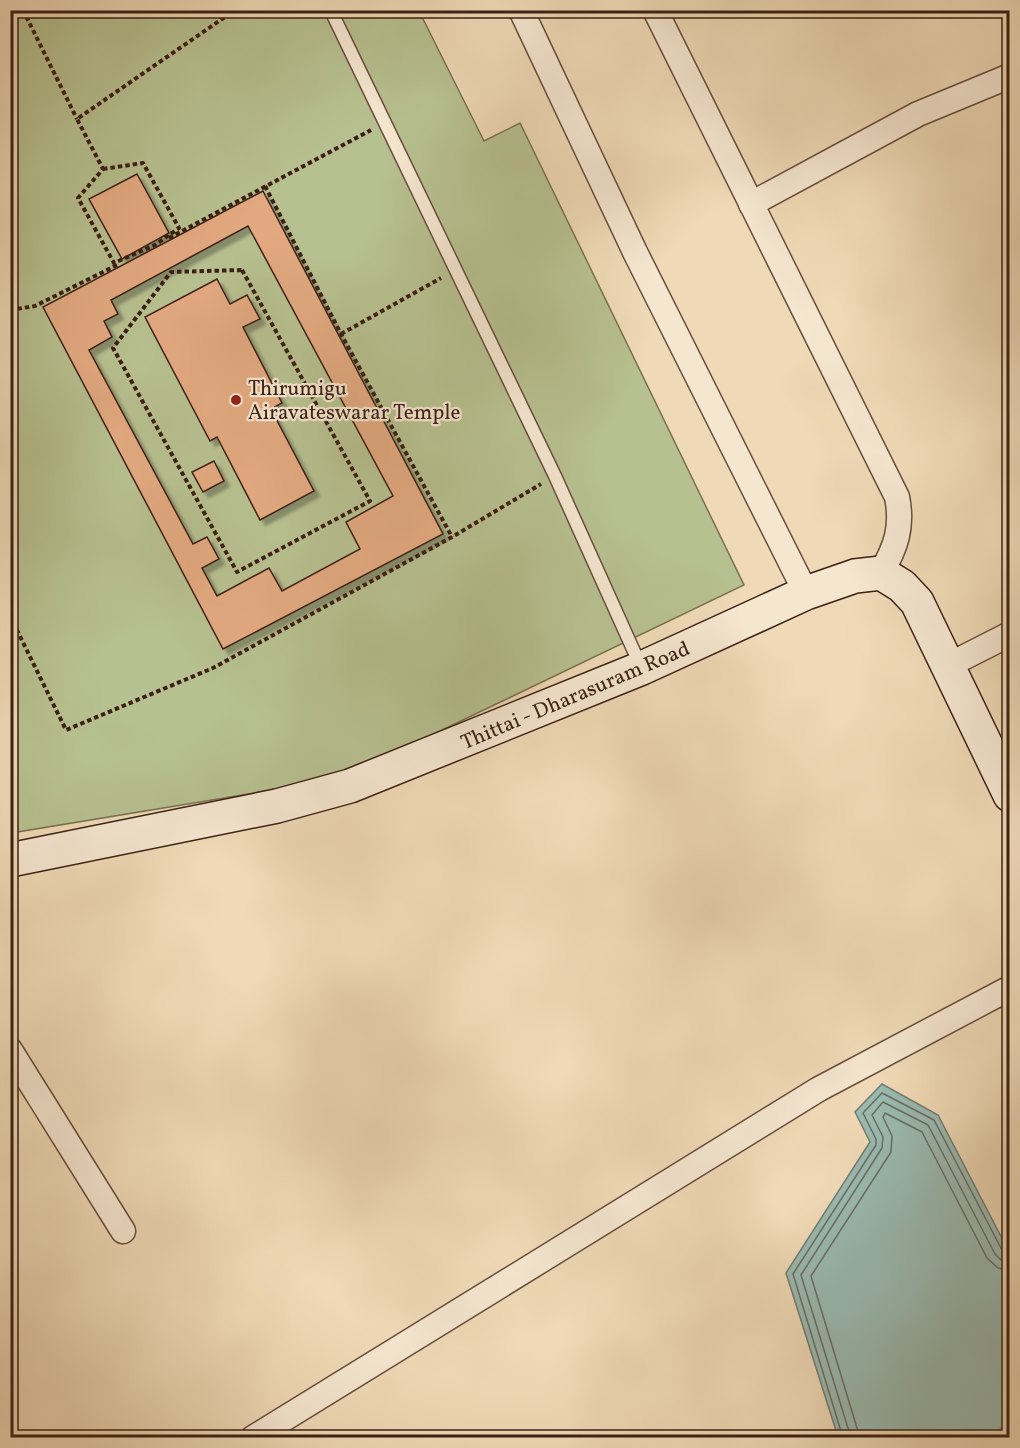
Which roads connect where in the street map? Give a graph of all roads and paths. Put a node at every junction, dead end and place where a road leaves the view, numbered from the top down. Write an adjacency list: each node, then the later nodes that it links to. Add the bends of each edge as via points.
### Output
1 (23, 10): 9 (path)
2 (235, 10): 9 (path)
3 (521, 10): 22 (street, via 640,263)
4 (655, 10): 13 (street)
5 (334, 17): 7 (lane)
6 (363, 47): 7 (lane)
7 (351, 53): 10 (lane)
8 (1010, 76): 13 (street, via 918,114)
9 (77, 119): 11 (path)
10 (384, 123): 12 (path); 15 (lane)
11 (103, 169): 14 (path, via 143,163 179,228); 14 (path, via 78,198 114,263)
12 (265, 186): 14 (path); 18 (path)
13 (752, 204): 21 (street, via 897,497 899,532)
14 (156, 245): 17 (path, via 35,306)
15 (455, 270): 18 (path); 19 (lane)
16 (171, 273): 16 (path, via 242,270 370,501 237,572 113,348)
17 (10, 310)
18 (341, 334): 20 (path)
19 (555, 476): 20 (path); 26 (lane)
20 (452, 537): 23 (path, via 213,668 66,730)
21 (881, 573): 22 (main road, Thittai - Dharasuram Road, via 855,576); 25 (main road, via 902,586 917,602)
22 (806, 593): 26 (main road, Thittai - Dharasuram Road)
23 (10, 616)
24 (1010, 634): 25 (street)
25 (949, 665): 27 (main road)
26 (642, 668): 28 (main road, Thittai - Dharasuram Road, via 350,786 277,806)
27 (1010, 795)
28 (10, 860)
29 (1010, 988): 32 (street, via 819,1089)
30 (10, 1050): 31 (street)
31 (123, 1231)
32 (288, 1428): 33 (street)
33 (253, 1437)

